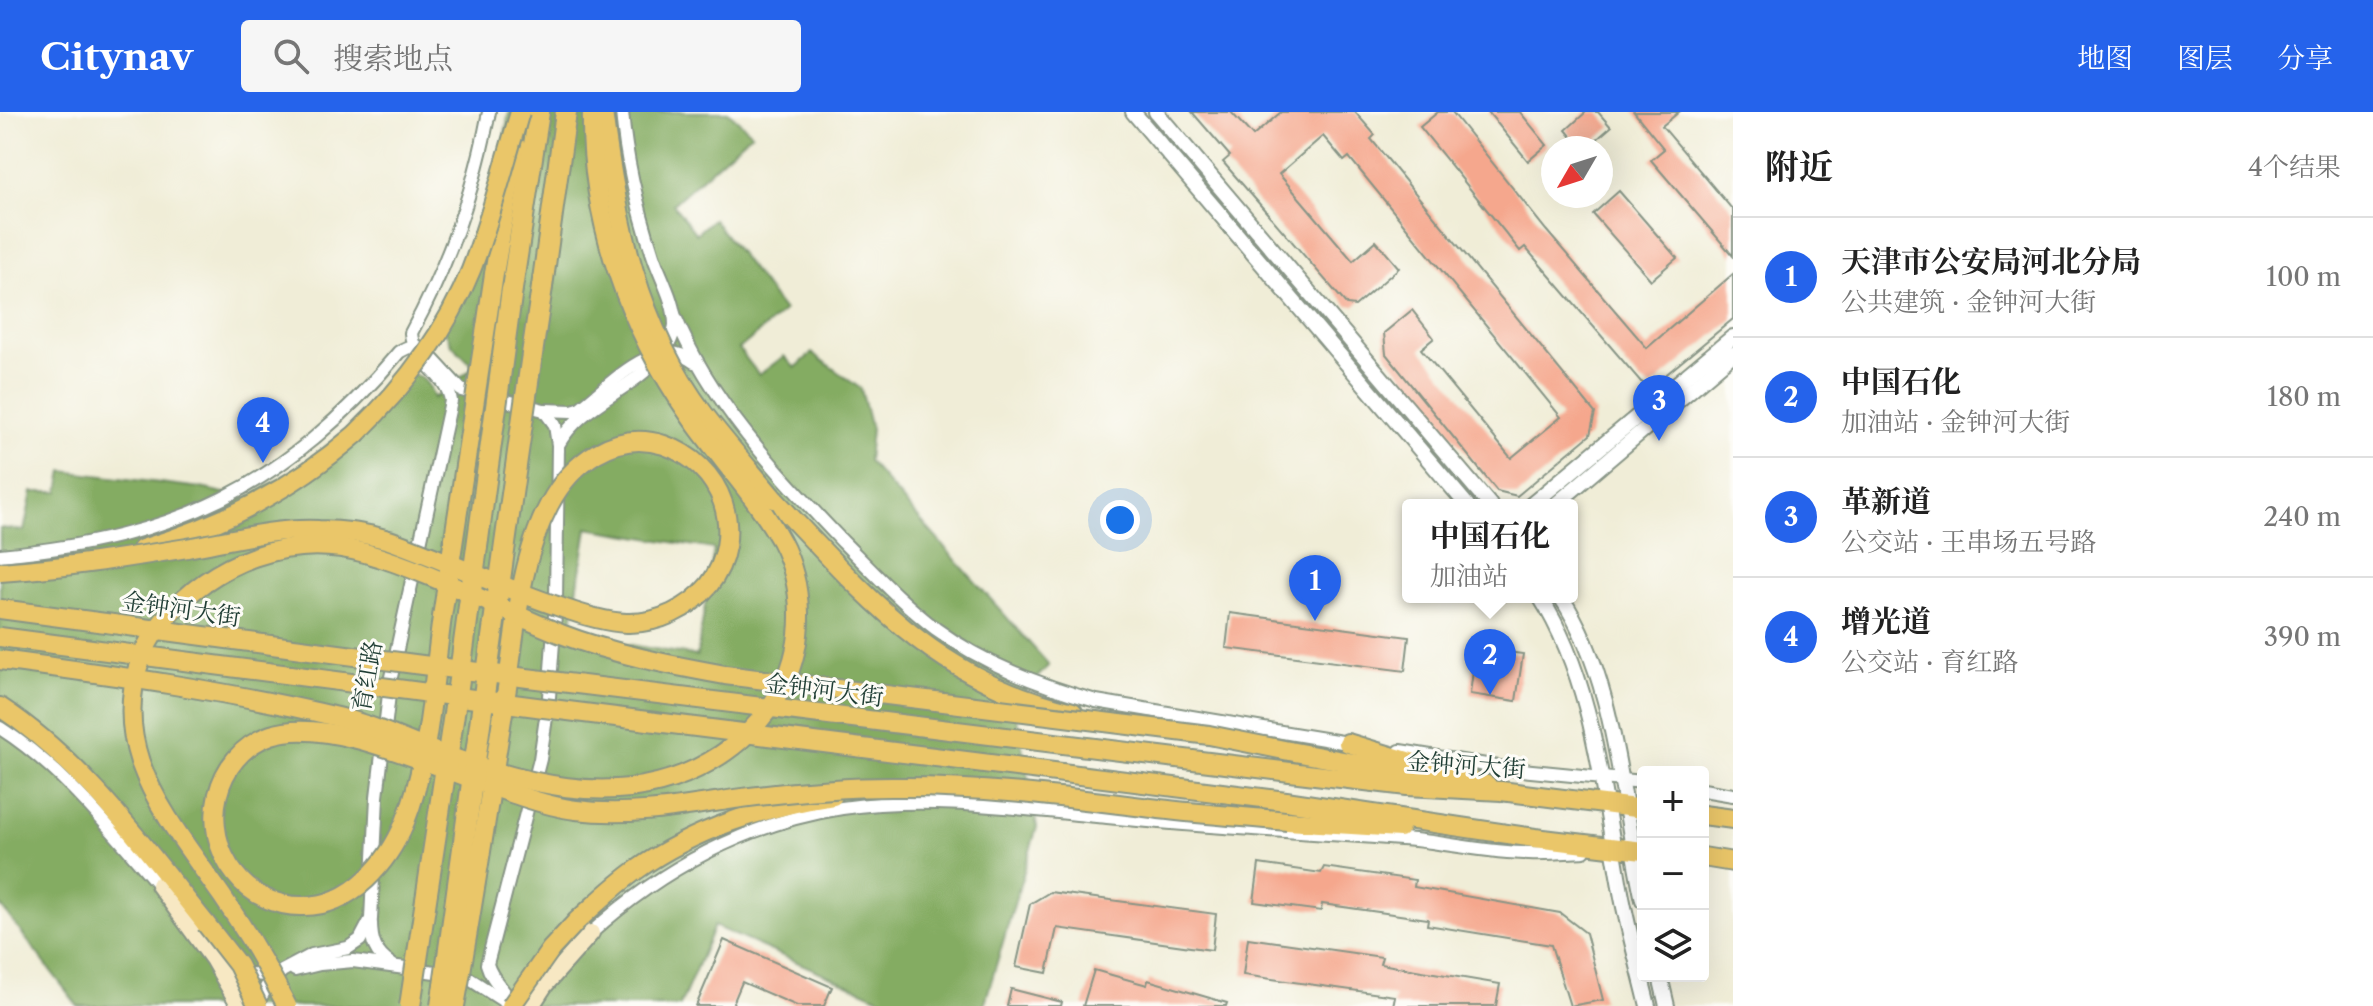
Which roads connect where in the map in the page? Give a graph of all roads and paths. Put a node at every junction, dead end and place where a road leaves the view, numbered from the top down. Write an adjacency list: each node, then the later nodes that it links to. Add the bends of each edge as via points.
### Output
1 (489, 112): 12 (street, via 463,218)
2 (521, 112): 25 (main road, bridge, via 461,293 424,356 382,407 323,461 251,507 202,530); 39 (main road, bridge, via 494,274 449,572 424,747 422,759 420,772 404,825 360,886 310,906 280,904 253,892 223,855 214,823 224,776 261,739 288,731 360,740 416,758 429,763 513,795 577,811 642,811 804,790)
3 (539, 112): 67 (highway, bridge)
4 (566, 112): 68 (highway, bridge)
5 (592, 112): 31 (main road, bridge, via 603,219 635,319 672,388 767,518 791,564 799,613 795,655 775,701 741,740 701,767 663,782 593,791 509,775 347,719 110,674)
6 (603, 112): 33 (main road, bridge, via 617,209 649,319 704,413 774,499 861,591 935,654 1035,702)
7 (622, 112): 10 (street, via 641,217)
8 (1133, 112): 20 (street)
9 (1156, 112): 21 (street)
10 (674, 314): 13 (street, via 673,337); 15 (street)
11 (1733, 337): 22 (street)
12 (412, 340): 16 (street); 17 (street, via 416,354 446,387); 24 (street, via 330,426 245,488 129,535)
13 (662, 353): 15 (street, via 687,356); 18 (street, via 579,409); 19 (street, via 571,426)
14 (1733, 354): 23 (street)
15 (697, 364): 35 (street, 金钟河大街, via 777,470 900,599 937,629 1003,668 1096,701)
16 (469, 393): 17 (street); 18 (street)
17 (450, 408): 54 (street, 育红路, via 391,677 377,797)
18 (544, 410): 19 (street, via 555,425)
19 (558, 445): 57 (street, via 549,697 540,759)
20 (1462, 499)
21 (1485, 499)
22 (1538, 499)
23 (1562, 499)
24 (0, 555)
25 (107, 560): 26 (main road, bridge); 69 (main road, bridge, via 268,533 349,531 387,540 439,560 521,593 535,599 567,610 643,622 689,604 720,568 726,518 709,477 668,446 618,443 579,464 547,508 523,584 521,600 473,908)
26 (0, 572)
27 (1544, 603): 36 (street, via 1575,665)
28 (1564, 603): 37 (street, via 1596,672)
29 (0, 609): 40 (main road, 金钟河大街, bridge, via 1290,772)
30 (0, 637): 46 (main road, bridge)
31 (0, 660)
32 (0, 707): 65 (main road, bridge, via 70,762 136,837 238,965)
33 (1131, 726): 40 (main road, bridge, via 1209,735); 66 (main road, bridge, via 678,666 582,642 364,553 311,548 259,554 203,581 160,624 137,665 131,715 133,738 153,792)
34 (0, 728): 52 (street, via 26,744 79,794)
35 (1348, 743): 36 (street, 金钟河大街, via 1511,769); 40 (main road)
36 (1601, 777): 37 (street, 金钟河大街); 43 (street)
37 (1620, 779): 38 (street, 金钟河大街); 43 (street)
38 (1637, 781)
39 (892, 787): 46 (main road, bridge, via 976,788 1287,821); 70 (main road, bridge, via 805,800 711,831 653,860 577,921)
40 (1501, 791): 43 (main road, 金钟河大街)
41 (1709, 791): 42 (street)
42 (1733, 795)
43 (1625, 807): 47 (street); 48 (street)
44 (1709, 816): 45 (main road)
45 (1733, 819)
46 (1521, 835): 48 (main road)
47 (1637, 845)
48 (1614, 849): 49 (main road); 53 (street); 56 (street, via 1529,853 1026,809 875,805 792,819 717,847 629,900)
49 (1637, 854)
50 (1709, 858): 51 (main road)
51 (1733, 862)
52 (159, 885): 58 (main road)
53 (1622, 894): 55 (street); 71 (street)
54 (371, 919): 59 (street, 育红路, via 374,947); 60 (street, via 360,940 348,948 312,955)
55 (1632, 921)
56 (591, 933): 63 (main road)
57 (492, 941): 61 (street, via 472,965); 70 (street, via 490,974)
58 (213, 959): 60 (street, via 232,971); 64 (main road)
59 (394, 967): 60 (street, via 353,961); 61 (street)
60 (278, 975): 65 (street)
61 (453, 975): 70 (street, via 473,979)
62 (1661, 982): 72 (street)
63 (530, 1004)
64 (240, 1006)
65 (257, 1006)
66 (287, 1006)
67 (410, 1006)
68 (441, 1006)
69 (455, 1006)
70 (513, 1006)
71 (1648, 1006)
72 (1667, 1006)

